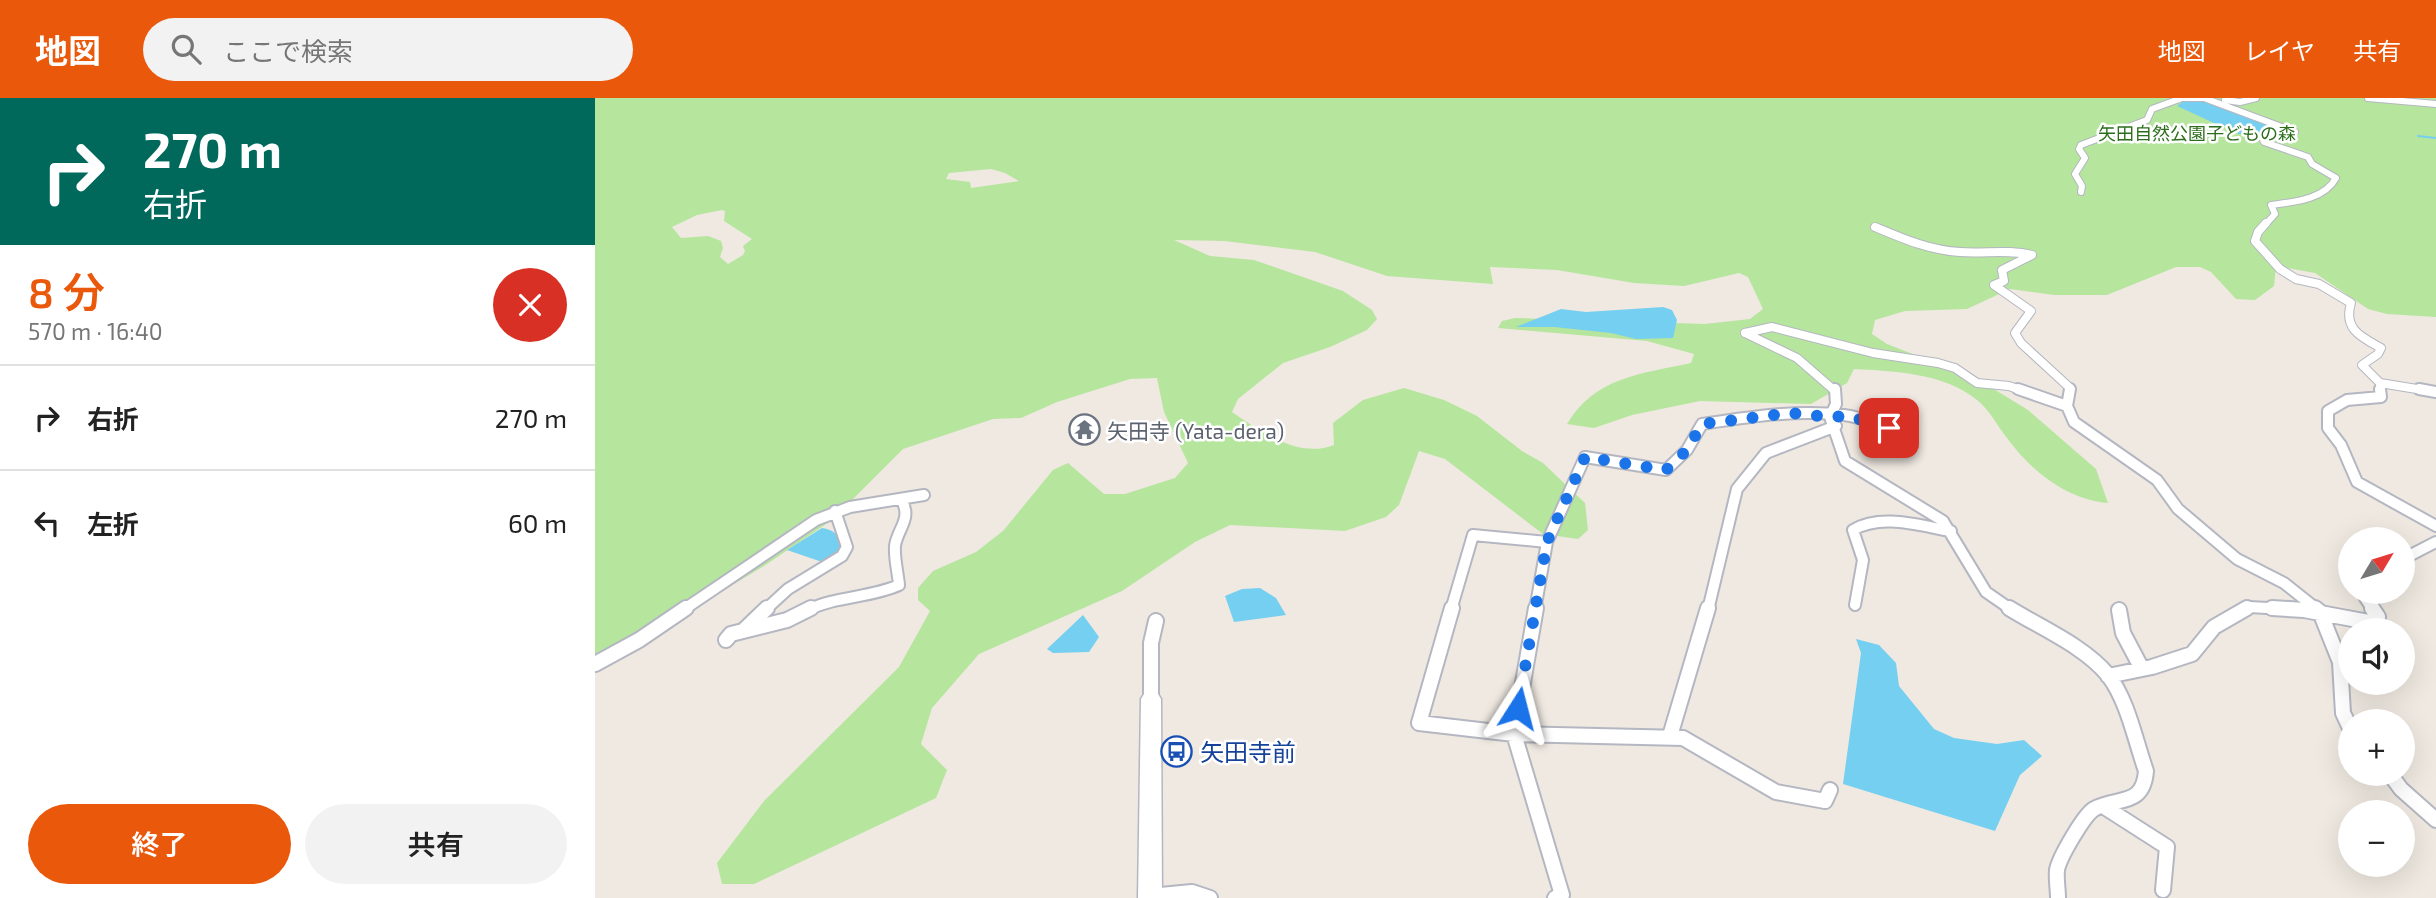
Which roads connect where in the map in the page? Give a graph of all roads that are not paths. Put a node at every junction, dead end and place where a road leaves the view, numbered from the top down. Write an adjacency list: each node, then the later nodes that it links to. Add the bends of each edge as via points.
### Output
1 (2204, 98): 6 (street, via 2173,100 2152,109 2138,125 2081,145 2085,158 2075,174 2083,186); 8 (street, via 2295,132 2262,138 2308,157 2312,164 2333,174 2336,182 2331,187 2302,201 2271,205 2275,214 2255,242 2280,270 2351,303 2349,325 2381,348 2362,365)
2 (2214, 98): 3 (street, via 2240,102)
3 (2256, 98)
4 (2368, 98): 5 (street)
5 (2436, 104)
6 (2081, 192)
7 (1875, 228): 10 (street, via 1927,248 2032,255 2002,270 2004,281 1994,285 2031,311 2015,333 2070,388)
8 (2380, 383): 9 (street); 16 (street, via 2381,397 2347,400 2329,410 2328,428 2357,482)
9 (2436, 392)
10 (2067, 406): 11 (street, via 2009,386 1977,383 1938,363 1873,354 1772,327 1745,333 1806,364 1835,389); 24 (street, via 2074,422 2157,480 2178,509 2227,552 2284,583)
11 (1833, 422): 12 (street, via 1849,416); 17 (street, via 1836,444 1845,460 1937,516); 18 (street, via 1791,413 1702,424 1687,450 1666,470 1585,457); 34 (street, via 1766,453 1737,489 1716,585)
12 (1911, 438)
13 (924, 495): 14 (street)
14 (901, 499): 15 (street); 26 (street, via 906,507 895,544 899,585 879,594 818,605 787,620)
15 (835, 511): 26 (street, via 847,547 842,556 788,589); 28 (street)
16 (2436, 526)
17 (1951, 531): 22 (street, via 1888,523 1858,526 1854,538 1863,560); 30 (street, via 1994,599 2078,650)
18 (1547, 542): 33 (street); 33 (street, via 1473,535 1419,723)
19 (2436, 542): 20 (street)
20 (2415, 553)
21 (2369, 604): 24 (street, via 2378,617 2374,623)
22 (1855, 605)
23 (2119, 610): 29 (street, via 2122,633)
24 (2320, 612): 29 (street, via 2249,607 2214,627 2192,654); 32 (street, via 2340,662)
25 (1156, 621): 31 (street, via 1151,643)
26 (743, 631): 27 (street)
27 (726, 640)
28 (595, 664)
29 (2142, 669): 30 (street)
30 (2108, 676): 37 (street, via 2119,693 2146,771 2139,793 2120,804)
31 (1151, 699): 40 (main road)
32 (2343, 709)
33 (1514, 734): 34 (street); 41 (street)
34 (1670, 736): 36 (street, via 1682,738 1776,792 1825,801)
35 (2401, 786): 38 (street)
36 (1830, 790)
37 (2103, 806): 39 (street, via 2167,847); 43 (street, via 2085,816 2069,843 2057,869)
38 (2436, 820)
39 (2163, 890)
40 (1150, 897): 42 (street, via 1192,892)
41 (1561, 897)
42 (1210, 898)
43 (2058, 898)

